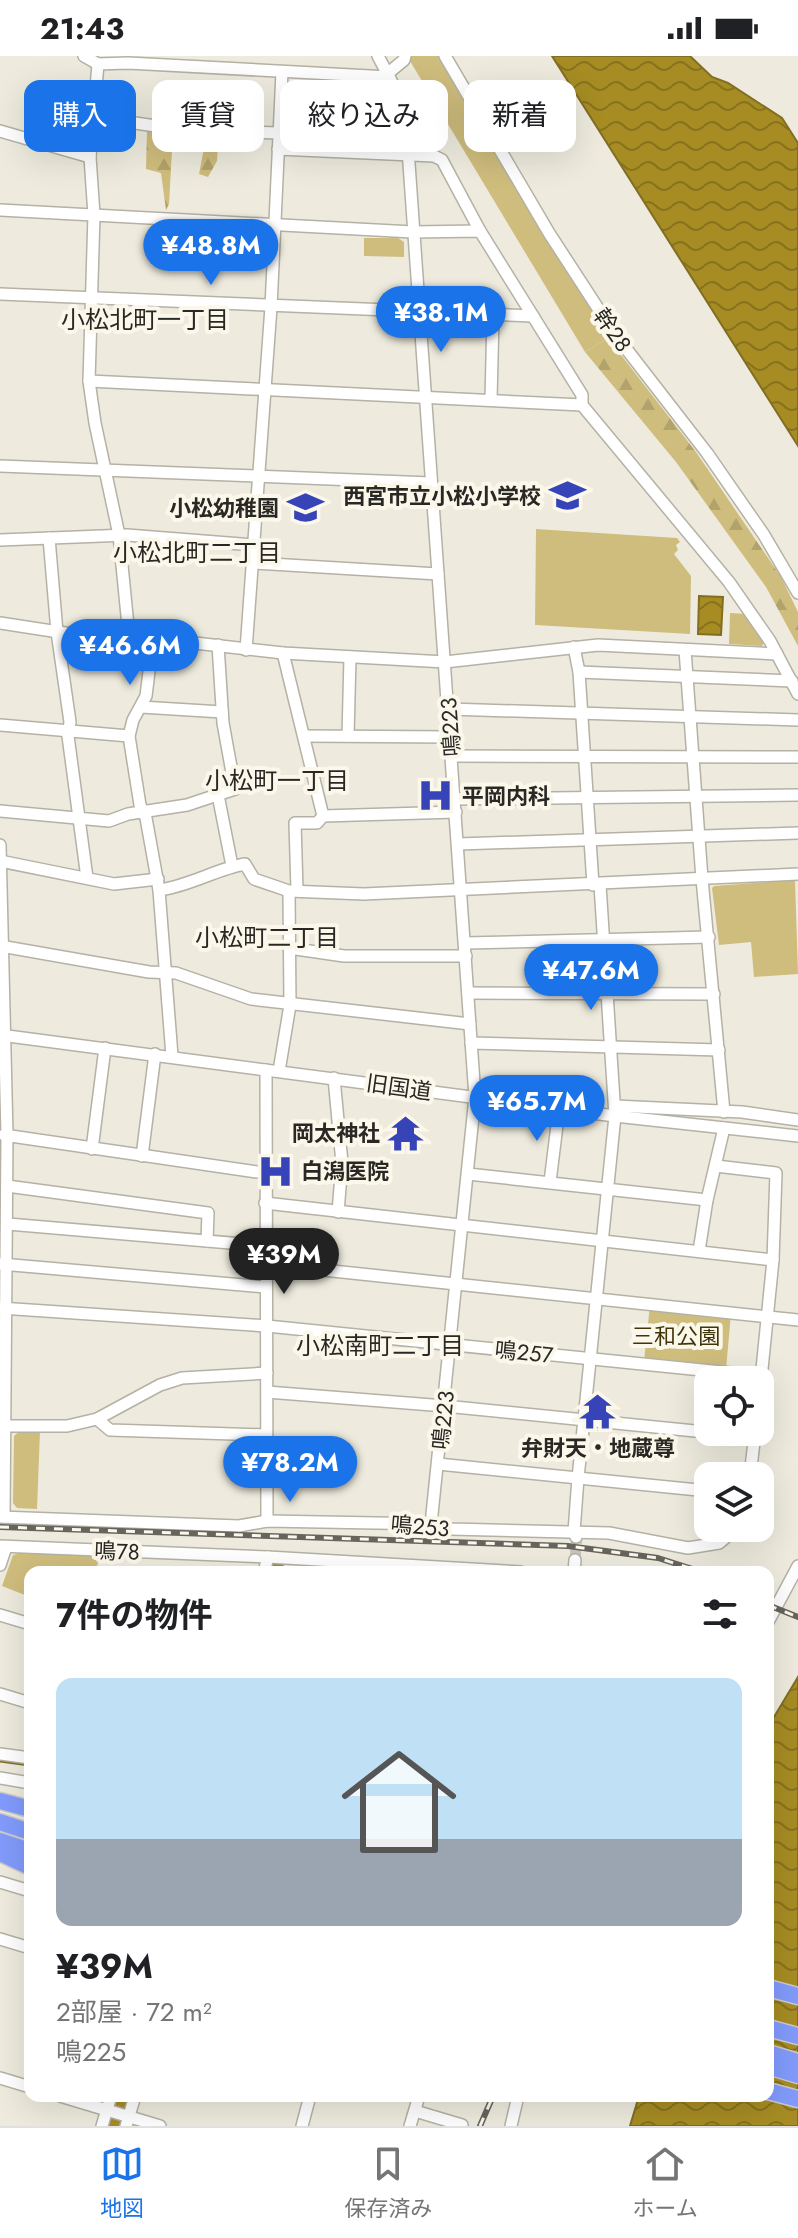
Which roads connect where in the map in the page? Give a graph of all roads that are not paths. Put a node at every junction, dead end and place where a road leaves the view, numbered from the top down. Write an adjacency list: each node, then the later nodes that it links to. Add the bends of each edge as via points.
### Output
1 (84, 56): 7 (street)
2 (378, 56): 9 (street, 鳴223)
3 (405, 56): 9 (street)
4 (445, 56): 44 (street, 幹２８, via 614,333 707,453)
5 (128, 59): 6 (street); 7 (street)
6 (190, 61): 8 (street)
7 (98, 64): 10 (street)
8 (282, 72): 9 (street); 13 (street)
9 (388, 75): 16 (street, 鳴223, via 405,107)
10 (97, 80)
11 (136, 123): 13 (street)
12 (0, 131): 17 (street)
13 (279, 133): 14 (street)
14 (278, 149): 16 (street); 20 (street)
15 (90, 152): 17 (street)
16 (409, 155): 21 (street, via 442,160); 22 (street, 鳴223)
17 (90, 157): 19 (street)
18 (0, 210): 19 (street)
19 (94, 215): 20 (street); 24 (street)
20 (275, 225): 22 (street); 25 (street)
21 (480, 231): 22 (street); 28 (street)
22 (413, 232): 26 (street, 鳴223)
23 (0, 294): 24 (street)
24 (93, 299): 25 (street); 29 (street)
25 (271, 307): 26 (street); 30 (street)
26 (421, 313): 27 (street); 31 (street, 鳴223)
27 (493, 316): 28 (street); 32 (street)
28 (533, 316): 33 (street, via 582,395)
29 (89, 381): 30 (street); 35 (street)
30 (264, 389): 31 (street); 36 (street)
31 (427, 397): 32 (street); 37 (street, 鳴223)
32 (491, 400): 33 (street)
33 (582, 405): 54 (street, via 729,582)
34 (0, 466): 35 (street)
35 (106, 468): 36 (street); 38 (street)
36 (258, 475): 37 (street); 41 (street)
37 (431, 483): 43 (street, 鳴223)
38 (116, 533): 39 (street); 41 (street); 47 (street)
39 (49, 538): 40 (street); 46 (street)
40 (0, 540)
41 (254, 545): 42 (street)
42 (253, 563): 43 (street); 51 (street)
43 (438, 574): 56 (street, 鳴223)
44 (798, 593)
45 (0, 623): 46 (street)
46 (57, 632): 47 (street); 68 (street)
47 (129, 636): 48 (street)
48 (153, 639): 49 (street); 61 (street)
49 (218, 645): 51 (street); 63 (street)
50 (574, 647): 52 (street); 56 (street); 57 (street)
51 (246, 650): 53 (street)
52 (685, 650): 54 (street); 58 (street)
53 (283, 653): 55 (street); 70 (street)
54 (777, 654): 59 (street)
55 (350, 657): 56 (street); 71 (street)
56 (445, 662): 62 (street, 鳴223)
57 (579, 672): 58 (street); 64 (street)
58 (688, 677): 59 (street); 65 (street)
59 (792, 681): 60 (street)
60 (798, 694)
61 (141, 707): 63 (street); 69 (street)
62 (449, 709): 64 (street); 72 (street, 鳴223)
63 (222, 712): 77 (street, via 235,789)
64 (580, 713): 65 (street); 73 (street)
65 (690, 716): 66 (street); 76 (street)
66 (798, 720)
67 (0, 725): 68 (street)
68 (69, 731): 69 (street); 85 (street)
69 (129, 736): 83 (street)
70 (304, 736): 71 (street); 84 (street)
71 (348, 736): 72 (street)
72 (451, 737): 74 (street, 鳴223)
73 (583, 755): 74 (street); 76 (street); 80 (street)
74 (452, 756): 81 (street, 鳴223)
75 (798, 757): 76 (street)
76 (693, 758): 79 (street)
77 (218, 795): 83 (street); 92 (street)
78 (798, 795): 79 (street)
79 (696, 797): 80 (street); 87 (street)
80 (588, 798): 81 (street); 88 (street)
81 (455, 805): 84 (street); 89 (street, 鳴223)
82 (0, 811): 85 (street)
83 (144, 811): 85 (street, via 109,821); 96 (street)
84 (323, 816): 98 (street, via 317,823 295,823)
85 (78, 817): 94 (street)
86 (798, 833): 87 (street)
87 (699, 838): 88 (street); 95 (street)
88 (590, 840): 89 (street); 97 (street)
89 (458, 844): 99 (street, 鳴223)
90 (0, 845): 91 (street)
91 (0, 861): 94 (street); 102 (street)
92 (232, 866): 96 (street, via 179,887); 98 (street, via 245,864 254,879)
93 (798, 874): 95 (street)
94 (87, 878): 96 (street)
95 (702, 879): 97 (street); 100 (street)
96 (158, 885): 105 (street)
97 (597, 885): 99 (street); 101 (street)
98 (293, 890): 99 (street); 103 (street)
99 (462, 890): 104 (street, 鳴223)
100 (709, 937): 101 (street); 107 (street)
101 (604, 940): 104 (street); 108 (street)
102 (1, 946): 105 (street); 111 (street)
103 (289, 948): 104 (street, via 344,956); 109 (street)
104 (466, 949): 106 (street, 鳴223)
105 (166, 973): 109 (street); 117 (street)
106 (468, 993): 108 (street); 110 (street, 鳴223)
107 (714, 994): 108 (street); 115 (street)
108 (608, 995): 113 (street)
109 (290, 1005): 110 (street); 118 (street)
110 (470, 1024): 112 (street, 鳴223)
111 (3, 1035): 114 (street, 旧国道); 126 (street)
112 (471, 1043): 113 (street); 120 (street, 鳴223)
113 (611, 1047): 115 (street); 122 (street)
114 (105, 1048): 116 (street, 旧国道); 128 (street)
115 (719, 1050): 123 (street)
116 (155, 1054): 117 (street, 旧国道); 129 (street)
117 (172, 1056): 118 (street, 旧国道)
118 (272, 1071): 119 (street, 旧国道); 131 (street)
119 (334, 1078): 120 (street, 旧国道); 138 (street, via 342,1163)
120 (475, 1097): 121 (street, 旧国道); 132 (street, 鳴223)
121 (559, 1109): 122 (street, 旧国道); 134 (street)
122 (615, 1111): 123 (street); 125 (street, 旧国道); 135 (street)
123 (724, 1112): 124 (street)
124 (798, 1120)
125 (724, 1128): 127 (street, 旧国道); 130 (street)
126 (4, 1135): 128 (street); 133 (street)
127 (798, 1136)
128 (92, 1149): 129 (street)
129 (142, 1156): 131 (street)
130 (716, 1166): 136 (street); 145 (street, via 776,1173)
131 (264, 1173): 137 (street)
132 (468, 1174): 134 (street); 140 (street, 鳴223)
133 (5, 1182): 139 (street); 142 (street, via 208,1213)
134 (550, 1182): 135 (street)
135 (608, 1188): 136 (street); 141 (street)
136 (707, 1200): 144 (street)
137 (265, 1203): 138 (street); 143 (street)
138 (338, 1212): 140 (street)
139 (5, 1226): 142 (street); 146 (street)
140 (463, 1227): 141 (street); 148 (street, 鳴223)
141 (603, 1240): 144 (street); 150 (street)
142 (207, 1241): 143 (street)
143 (266, 1246): 147 (street)
144 (699, 1251): 145 (street)
145 (773, 1260): 152 (street)
146 (4, 1264): 149 (street); 151 (street)
147 (266, 1264): 148 (street); 149 (street)
148 (458, 1284): 150 (street); 155 (street, 鳴223)
149 (266, 1287): 154 (street)
150 (597, 1298): 152 (street); 156 (street)
151 (4, 1308): 154 (street, 鳴257); 164 (street)
152 (767, 1316): 153 (street); 157 (street)
153 (798, 1320)
154 (267, 1326): 155 (street, 鳴257); 158 (street)
155 (452, 1345): 156 (street, 鳴257); 161 (street, 鳴223)
156 (590, 1359): 159 (street, 鳴257); 163 (street)
157 (762, 1366)
158 (267, 1373): 160 (street); 162 (street, via 182,1378)
159 (694, 1373)
160 (267, 1392): 161 (street); 166 (street)
161 (445, 1406): 163 (street); 167 (street, 鳴223)
162 (97, 1419): 164 (street, via 67,1426); 166 (street, via 110,1430)
163 (584, 1419): 165 (street); 168 (street)
164 (3, 1426): 170 (street)
165 (694, 1429)
166 (266, 1435): 171 (street)
167 (438, 1464): 168 (street); 172 (street, 鳴223)
168 (578, 1478): 169 (street); 173 (street)
169 (694, 1490)
170 (2, 1517): 171 (street, 鳴253, via 239,1526)
171 (267, 1521): 172 (street, 鳴253)
172 (431, 1524): 173 (street, 鳴253)
173 (575, 1535): 174 (street, 鳴253, via 609,1533 688,1548)
174 (720, 1542)
175 (3, 1546): 176 (street, 鳴78); 177 (street)
176 (268, 1557): 178 (street); 179 (street, 鳴78)
177 (0, 1565)
178 (266, 1566)
179 (402, 1566)
180 (798, 1566): 181 (street)
181 (774, 1611)
182 (0, 1615): 183 (street)
183 (24, 1622)
184 (0, 1694): 185 (street)
185 (24, 1701)
186 (0, 1754): 187 (street)
187 (24, 1757)
188 (0, 1778): 189 (street)
189 (24, 1782)
190 (0, 1790): 191 (highway)
191 (24, 1796)
192 (0, 1801): 193 (highway)
193 (24, 1807)
194 (3, 1821): 195 (highway); 196 (highway)
195 (24, 1823)
196 (24, 1829)
197 (0, 1841): 198 (highway)
198 (24, 1849)
199 (0, 1853): 200 (highway)
200 (24, 1864)
201 (0, 1882): 202 (street)
202 (24, 1889)
203 (0, 1939): 204 (street)
204 (24, 1946)
205 (774, 1991): 206 (highway)
206 (798, 1997)
207 (774, 2030): 208 (highway)
208 (798, 2036)
209 (774, 2055): 210 (highway)
210 (798, 2062)
211 (774, 2068): 212 (highway)
212 (798, 2075)
213 (0, 2078): 214 (street)
214 (24, 2085)
215 (774, 2093): 216 (highway)
216 (798, 2099)
217 (80, 2102): 222 (street)
218 (111, 2102): 222 (street)
219 (308, 2102): 228 (street)
220 (417, 2102): 223 (street)
221 (517, 2102): 230 (street)
222 (110, 2111): 224 (street); 226 (street)
223 (415, 2111): 225 (street); 229 (street)
224 (127, 2119): 227 (street)
225 (462, 2125)
226 (102, 2126)
227 (160, 2126)
228 (302, 2126)
229 (410, 2126)
230 (511, 2126)

